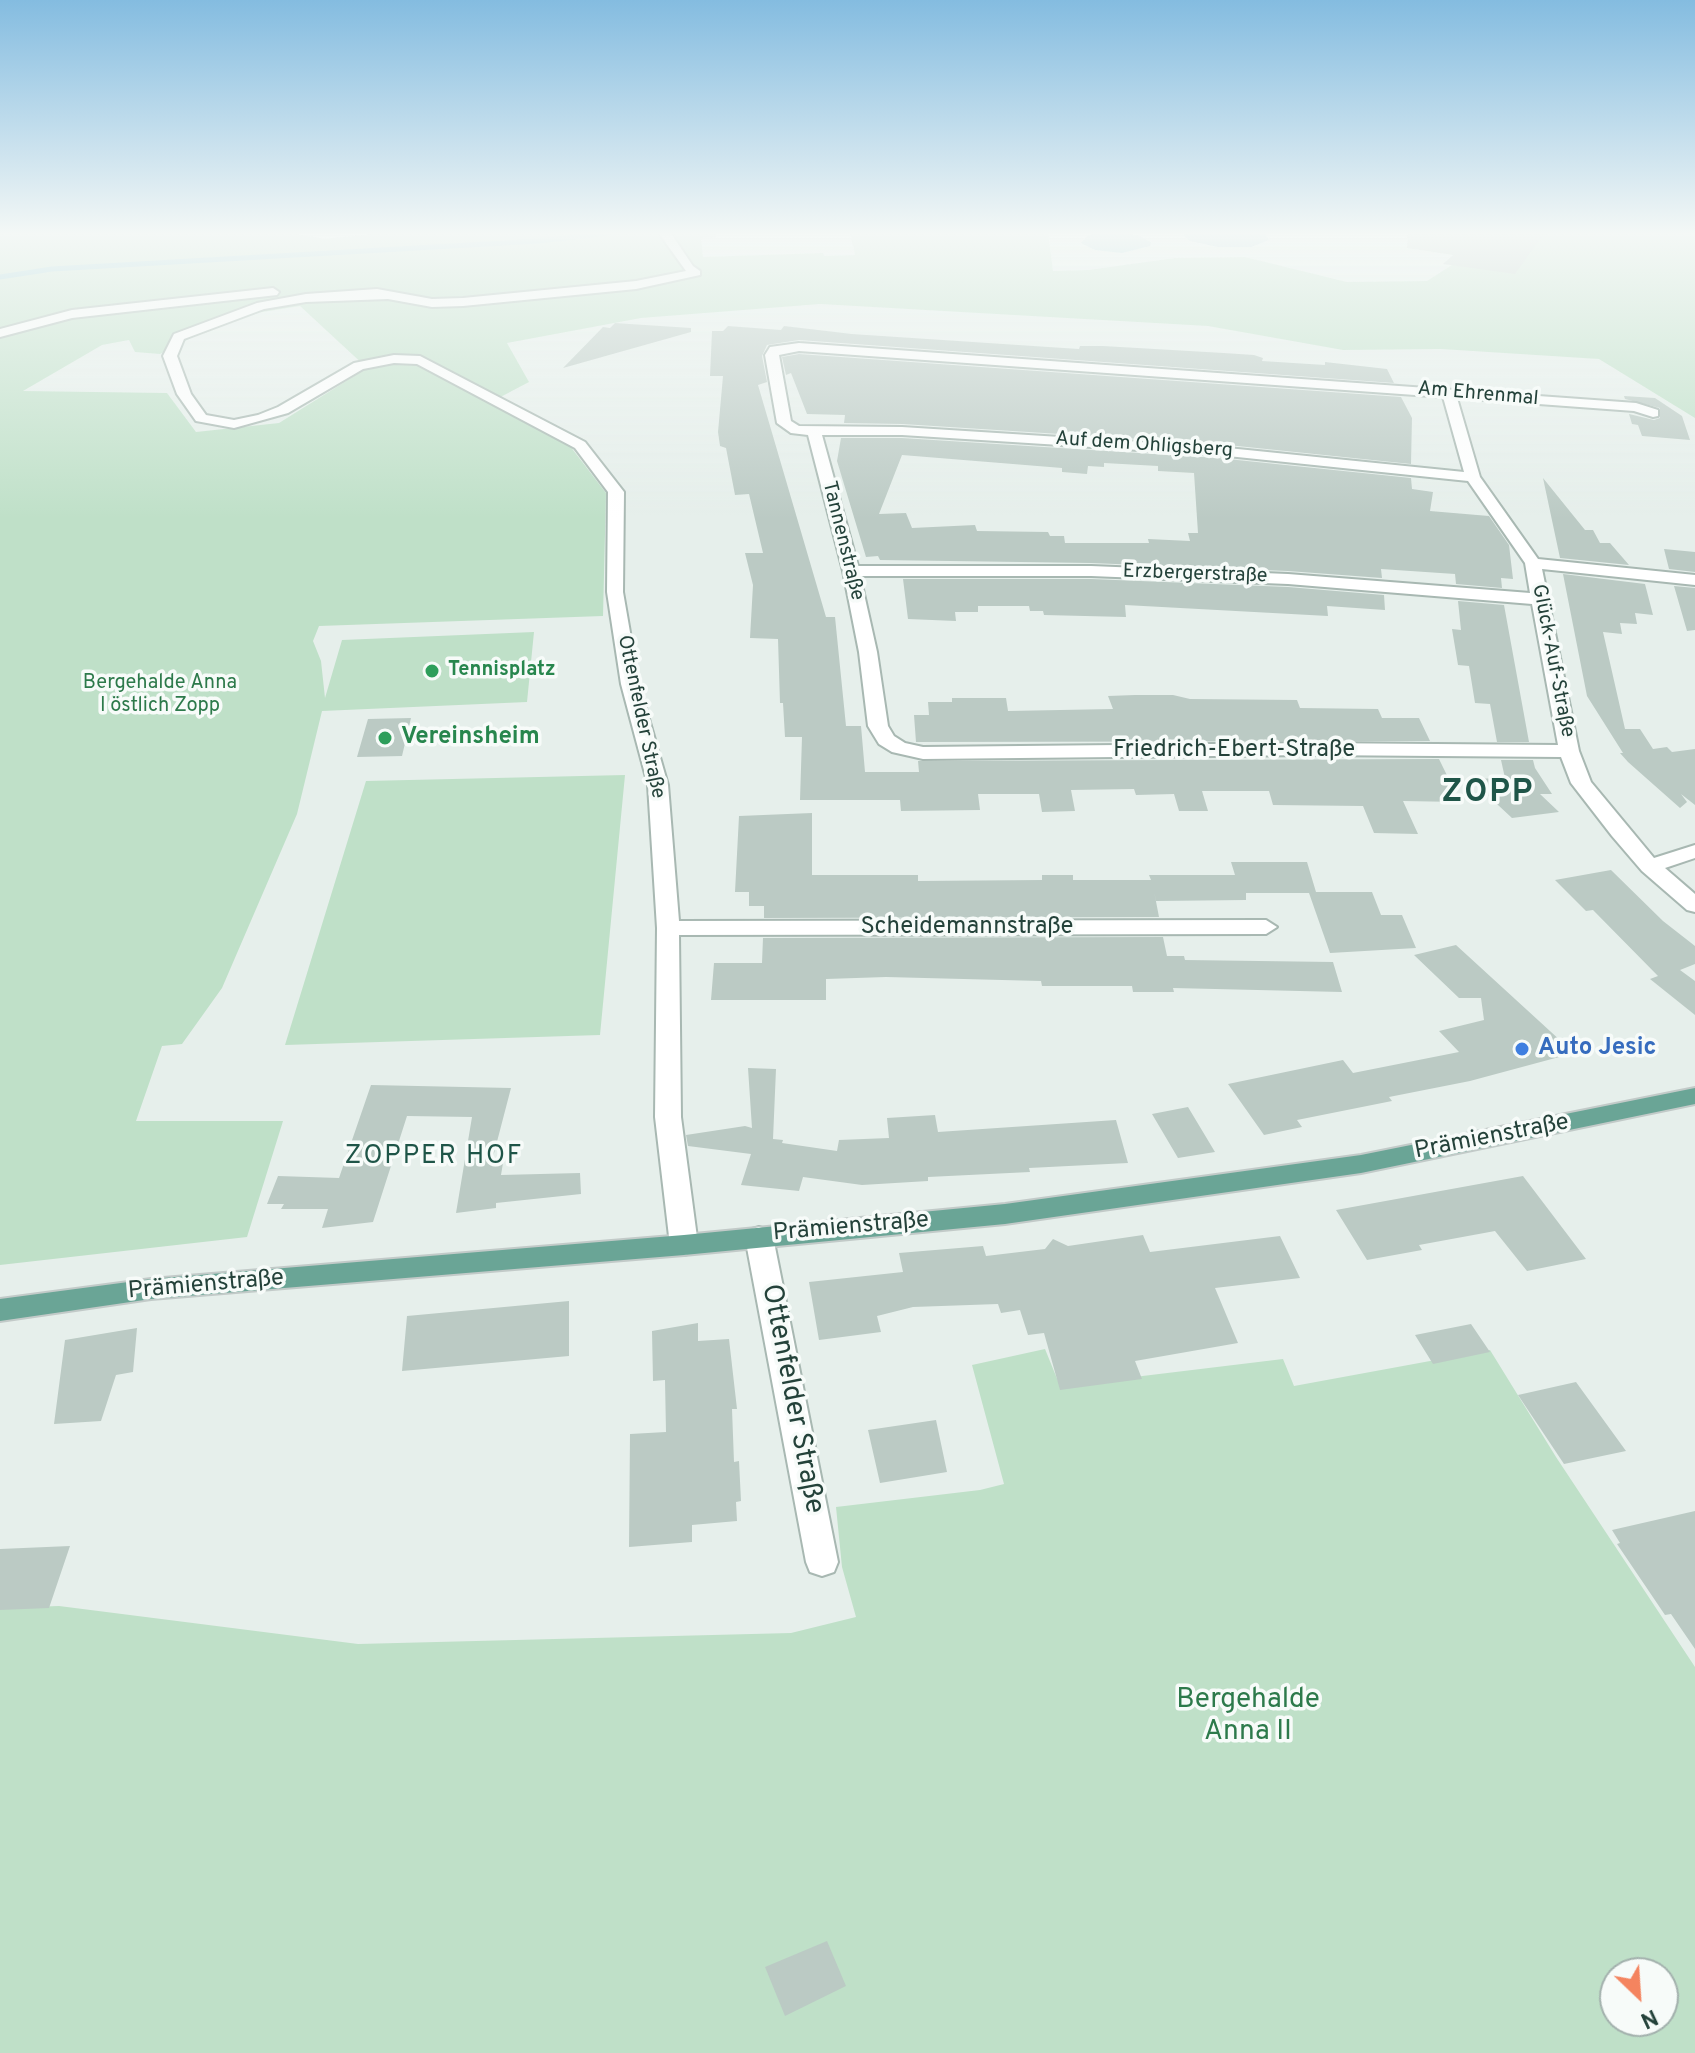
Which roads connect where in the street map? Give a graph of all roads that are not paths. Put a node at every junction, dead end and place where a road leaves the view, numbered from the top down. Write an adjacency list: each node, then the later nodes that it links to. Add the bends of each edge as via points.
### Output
1 (20, 328): 3 (street)
2 (201, 328): 18 (street, Ottenfelder Straße, via 179,337 170,356 184,394 201,418 234,424 262,418 359,366 408,358 580,445 616,492 615,592 630,684 658,785)
3 (0, 333)
4 (1449, 393): 5 (street, Am Ehrenmal, via 1636,407); 6 (street, Am Ehrenmal, via 847,350 775,350 784,423); 7 (street, Glück-Auf-Straße)
5 (1653, 413)
6 (814, 431): 7 (street, Auf dem Ohligsberg, via 902,431 1218,451); 9 (street, Tannenstraße)
7 (1473, 477): 8 (street, Glück-Auf-Straße)
8 (1533, 563): 10 (street); 11 (street, Glück-Auf-Straße)
9 (851, 571): 11 (street, Erzbergerstraße, via 1152,573); 12 (street, Tannenstraße, via 878,726)
10 (1695, 580)
11 (1538, 599): 13 (street, Glück-Auf-Straße)
12 (899, 748): 13 (street, Friedrich-Ebert-Straße, via 923,753)
13 (1569, 751): 15 (street, Glück-Auf-Straße, via 1581,783)
14 (1695, 851): 15 (street)
15 (1650, 866): 16 (street, Glück-Auf-Straße)
16 (1695, 905)
17 (1266, 927): 18 (street, Scheidemannstraße)
18 (668, 928): 21 (street, Ottenfelder Straße, via 668,1117)
19 (1695, 1096): 20 (main road, Prämienstraße, via 1269,1178 1005,1214)
20 (759, 1237): 21 (main road, Prämienstraße); 23 (street, Ottenfelder Straße)
21 (684, 1245): 22 (main road, Prämienstraße, via 151,1289)
22 (0, 1310)
23 (822, 1562)

